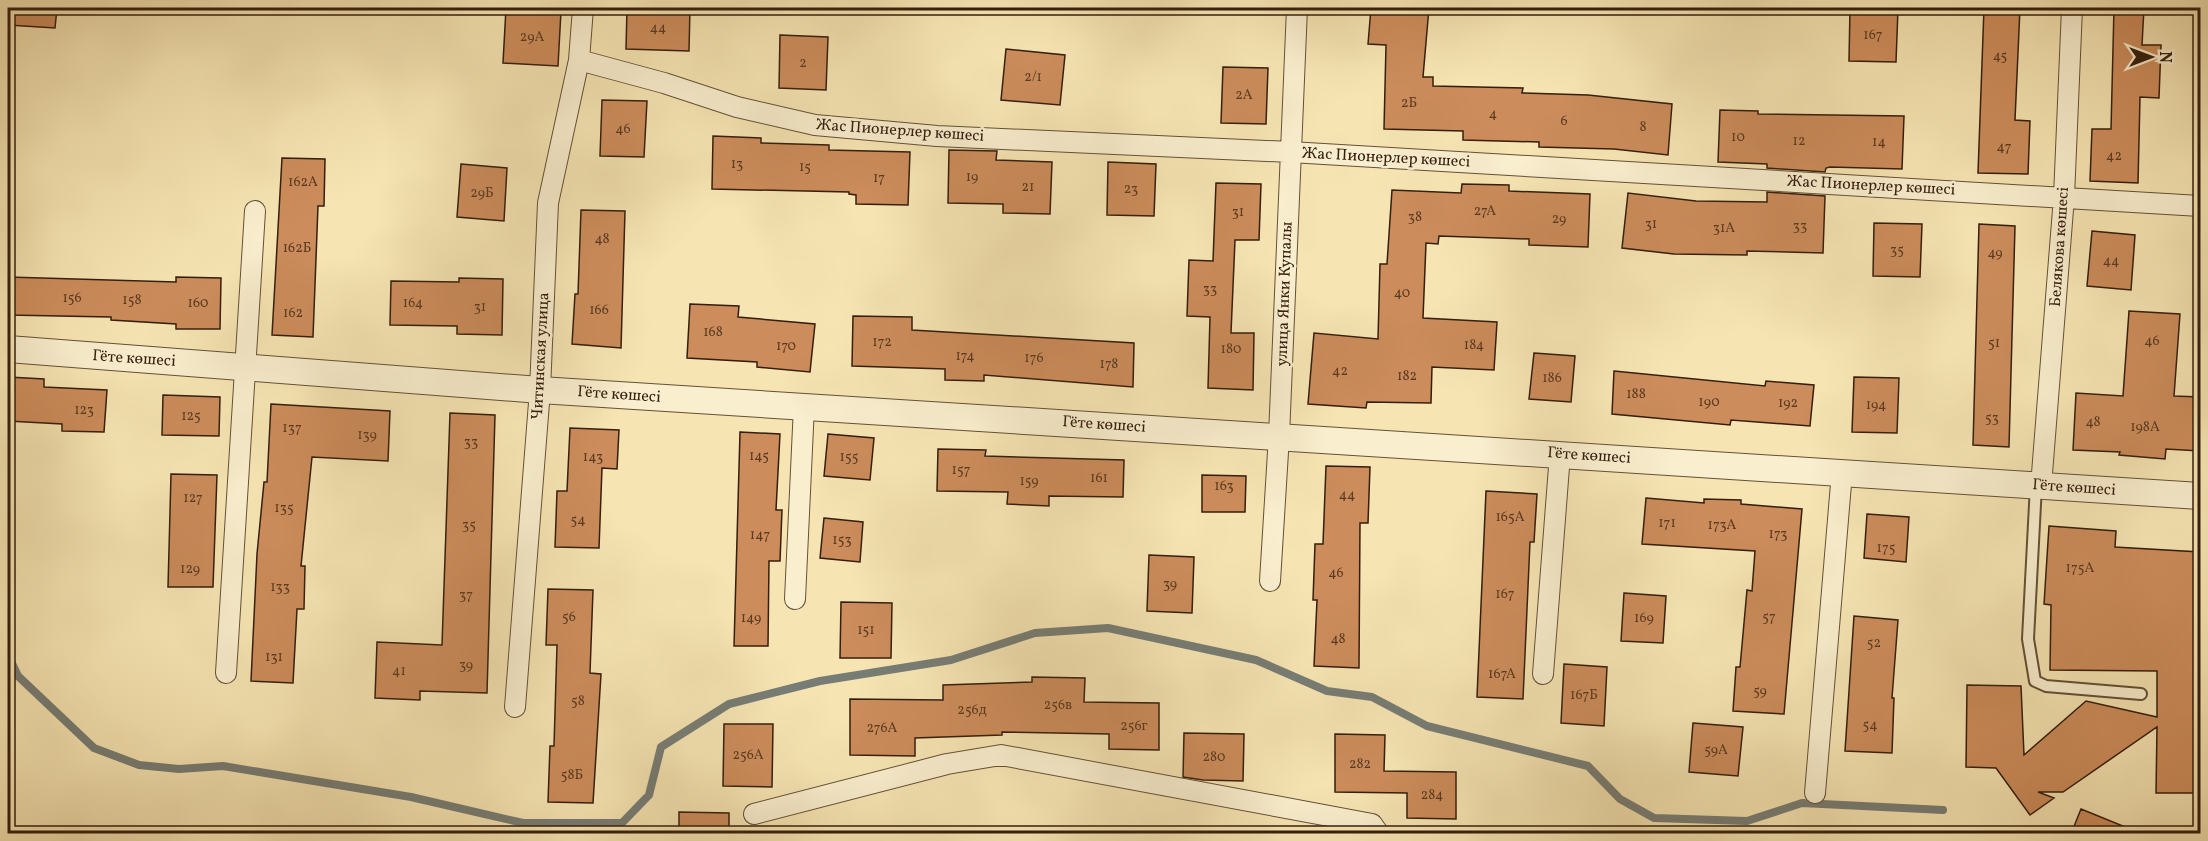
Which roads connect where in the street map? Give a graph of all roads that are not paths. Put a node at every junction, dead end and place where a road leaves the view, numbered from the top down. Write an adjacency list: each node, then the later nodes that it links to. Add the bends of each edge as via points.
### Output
1 (583, 8): 4 (street, Читинская улица)
2 (1297, 8): 5 (street, улица Янки Купалы)
3 (2072, 8): 6 (street, Белякова көшесі)
4 (579, 60): 5 (street, Жас Пионерлер көшесі, via 737,107 814,125 937,136); 11 (street, Читинская улица, via 548,203)
5 (1290, 153): 6 (street, Жас Пионерлер көшесі); 13 (street, улица Янки Купалы)
6 (2064, 197): 7 (street, Жас Пионерлер көшесі); 16 (street, Белякова көшесі)
7 (2200, 206)
8 (255, 211): 10 (street)
9 (8, 349): 10 (street, Гёте көшесі)
10 (244, 367): 11 (street, Гёте көшесі); 20 (street)
11 (540, 390): 12 (street, Гёте көшесі); 23 (street, Читинская улица)
12 (804, 406): 13 (street, Гёте көшесі); 19 (street)
13 (1280, 436): 14 (street, Гёте көшесі); 18 (street, улица Янки Купалы)
14 (1560, 454): 15 (street, Гёте көшесі); 21 (street)
15 (1842, 472): 16 (street, Гёте көшесі); 24 (street)
16 (2038, 485): 17 (street, Гёте көшесі); 22 (lane, via 2028,639 2035,681 2046,686)
17 (2200, 496)
18 (1270, 581)
19 (795, 599)
20 (226, 673)
21 (1543, 674)
22 (2141, 694)
23 (515, 706)
24 (1815, 793)
25 (754, 814): 26 (street, via 947,764 1001,754 1372,824)
26 (1379, 834)

